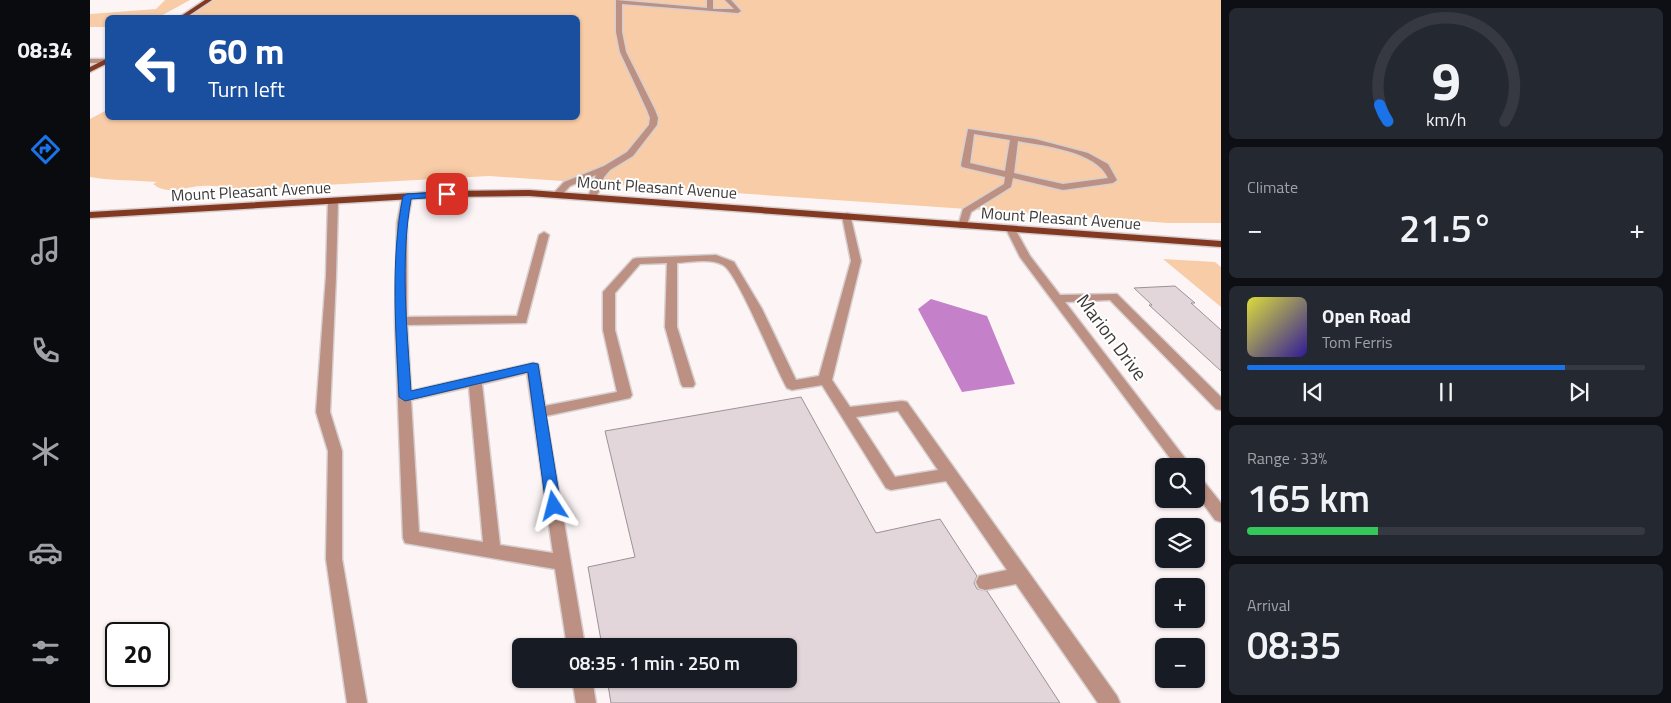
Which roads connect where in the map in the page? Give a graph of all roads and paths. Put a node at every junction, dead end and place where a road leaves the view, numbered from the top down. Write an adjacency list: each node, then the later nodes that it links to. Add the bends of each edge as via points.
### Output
1 (209, 0): 6 (main road)
2 (710, 0): 5 (street)
3 (728, 0): 5 (street, via 738,11)
4 (619, 1): 5 (street); 11 (street, via 623,52 654,118 654,125 630,154)
5 (710, 10)
6 (185, 15)
7 (104, 62): 8 (street); 9 (main road)
8 (90, 63)
9 (90, 70)
10 (1014, 138): 12 (street); 12 (street, via 971,131 965,166); 12 (street, via 1065,148 1101,162 1109,170 1112,180 1063,187)
11 (607, 168): 13 (street, via 567,184); 15 (street, via 600,176)
12 (1009, 176): 19 (street, via 1008,185 966,211)
13 (557, 195): 14 (main road, Mount Pleasant Avenue, via 488,192); 15 (main road, Mount Pleasant Avenue)
14 (407, 196): 16 (main road, Mount Pleasant Avenue); 25 (street, via 402,223)
15 (593, 197): 18 (main road, Mount Pleasant Avenue)
16 (333, 201): 17 (main road, Mount Pleasant Avenue); 43 (street, via 322,412 335,451 334,559)
17 (90, 215)
18 (848, 216): 19 (main road, Mount Pleasant Avenue); 26 (street, via 856,261)
19 (963, 226): 20 (main road, Mount Pleasant Avenue)
20 (1011, 229): 22 (main road, Mount Pleasant Avenue); 24 (street, Marion Drive, via 1026,257)
21 (544, 235): 25 (street, via 522,320)
22 (1221, 244)
23 (672, 260): 26 (street, via 716,258 730,264 756,309 792,385); 28 (street, via 671,327); 31 (street, via 637,261 609,292 609,330 625,395)
24 (1058, 299): 30 (street, via 1113,296); 33 (street, Marion Drive)
25 (401, 321): 29 (street)
26 (825, 380): 32 (street)
27 (475, 381): 29 (street); 31 (street, via 533,367); 37 (street)
28 (688, 384)
29 (405, 397): 37 (street, via 411,538)
30 (1221, 405)
31 (539, 412): 38 (street)
32 (846, 413): 34 (street, via 902,406); 34 (street, via 891,484)
33 (1178, 458)
34 (950, 474): 39 (street)
35 (1205, 494): 36 (street)
36 (1221, 515)
37 (492, 550): 38 (street)
38 (562, 562): 41 (street)
39 (1020, 575): 40 (street); 45 (street)
40 (985, 582)
41 (575, 638)
42 (584, 688): 44 (street)
43 (357, 703)
44 (586, 703)
45 (1110, 703)

